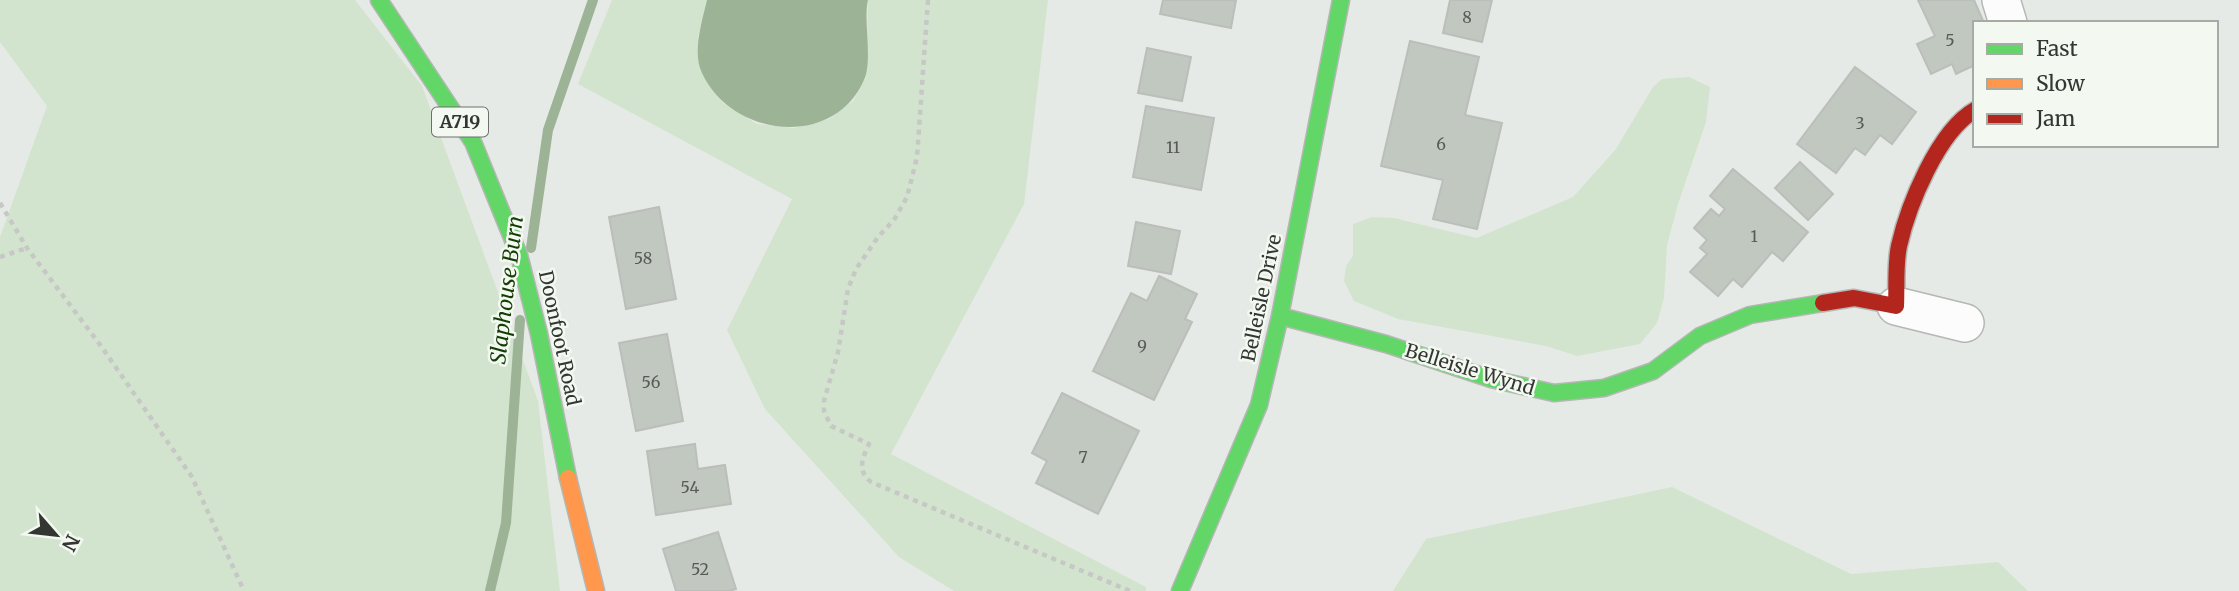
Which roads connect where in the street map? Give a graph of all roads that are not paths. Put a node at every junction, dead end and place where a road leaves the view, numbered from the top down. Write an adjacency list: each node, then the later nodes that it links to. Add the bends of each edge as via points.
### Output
1 (379, 0): 9 (street, Doonfoot Road / A719, via 473,142 519,255)
2 (1341, 0): 7 (street, Belleisle Drive)
3 (2001, 0): 4 (street)
4 (2007, 21)
5 (1973, 111): 6 (street, via 1938,149 1918,189 1899,247)
6 (1896, 306): 7 (street, Belleisle Wynd, via 1854,298 1750,315 1700,336 1653,371 1604,388 1554,393 1491,379 1387,344); 8 (street, Belleisle Wynd)
7 (1280, 316): 10 (street, Belleisle Drive, via 1259,405)
8 (1965, 323)
9 (596, 591)
10 (1180, 591)

